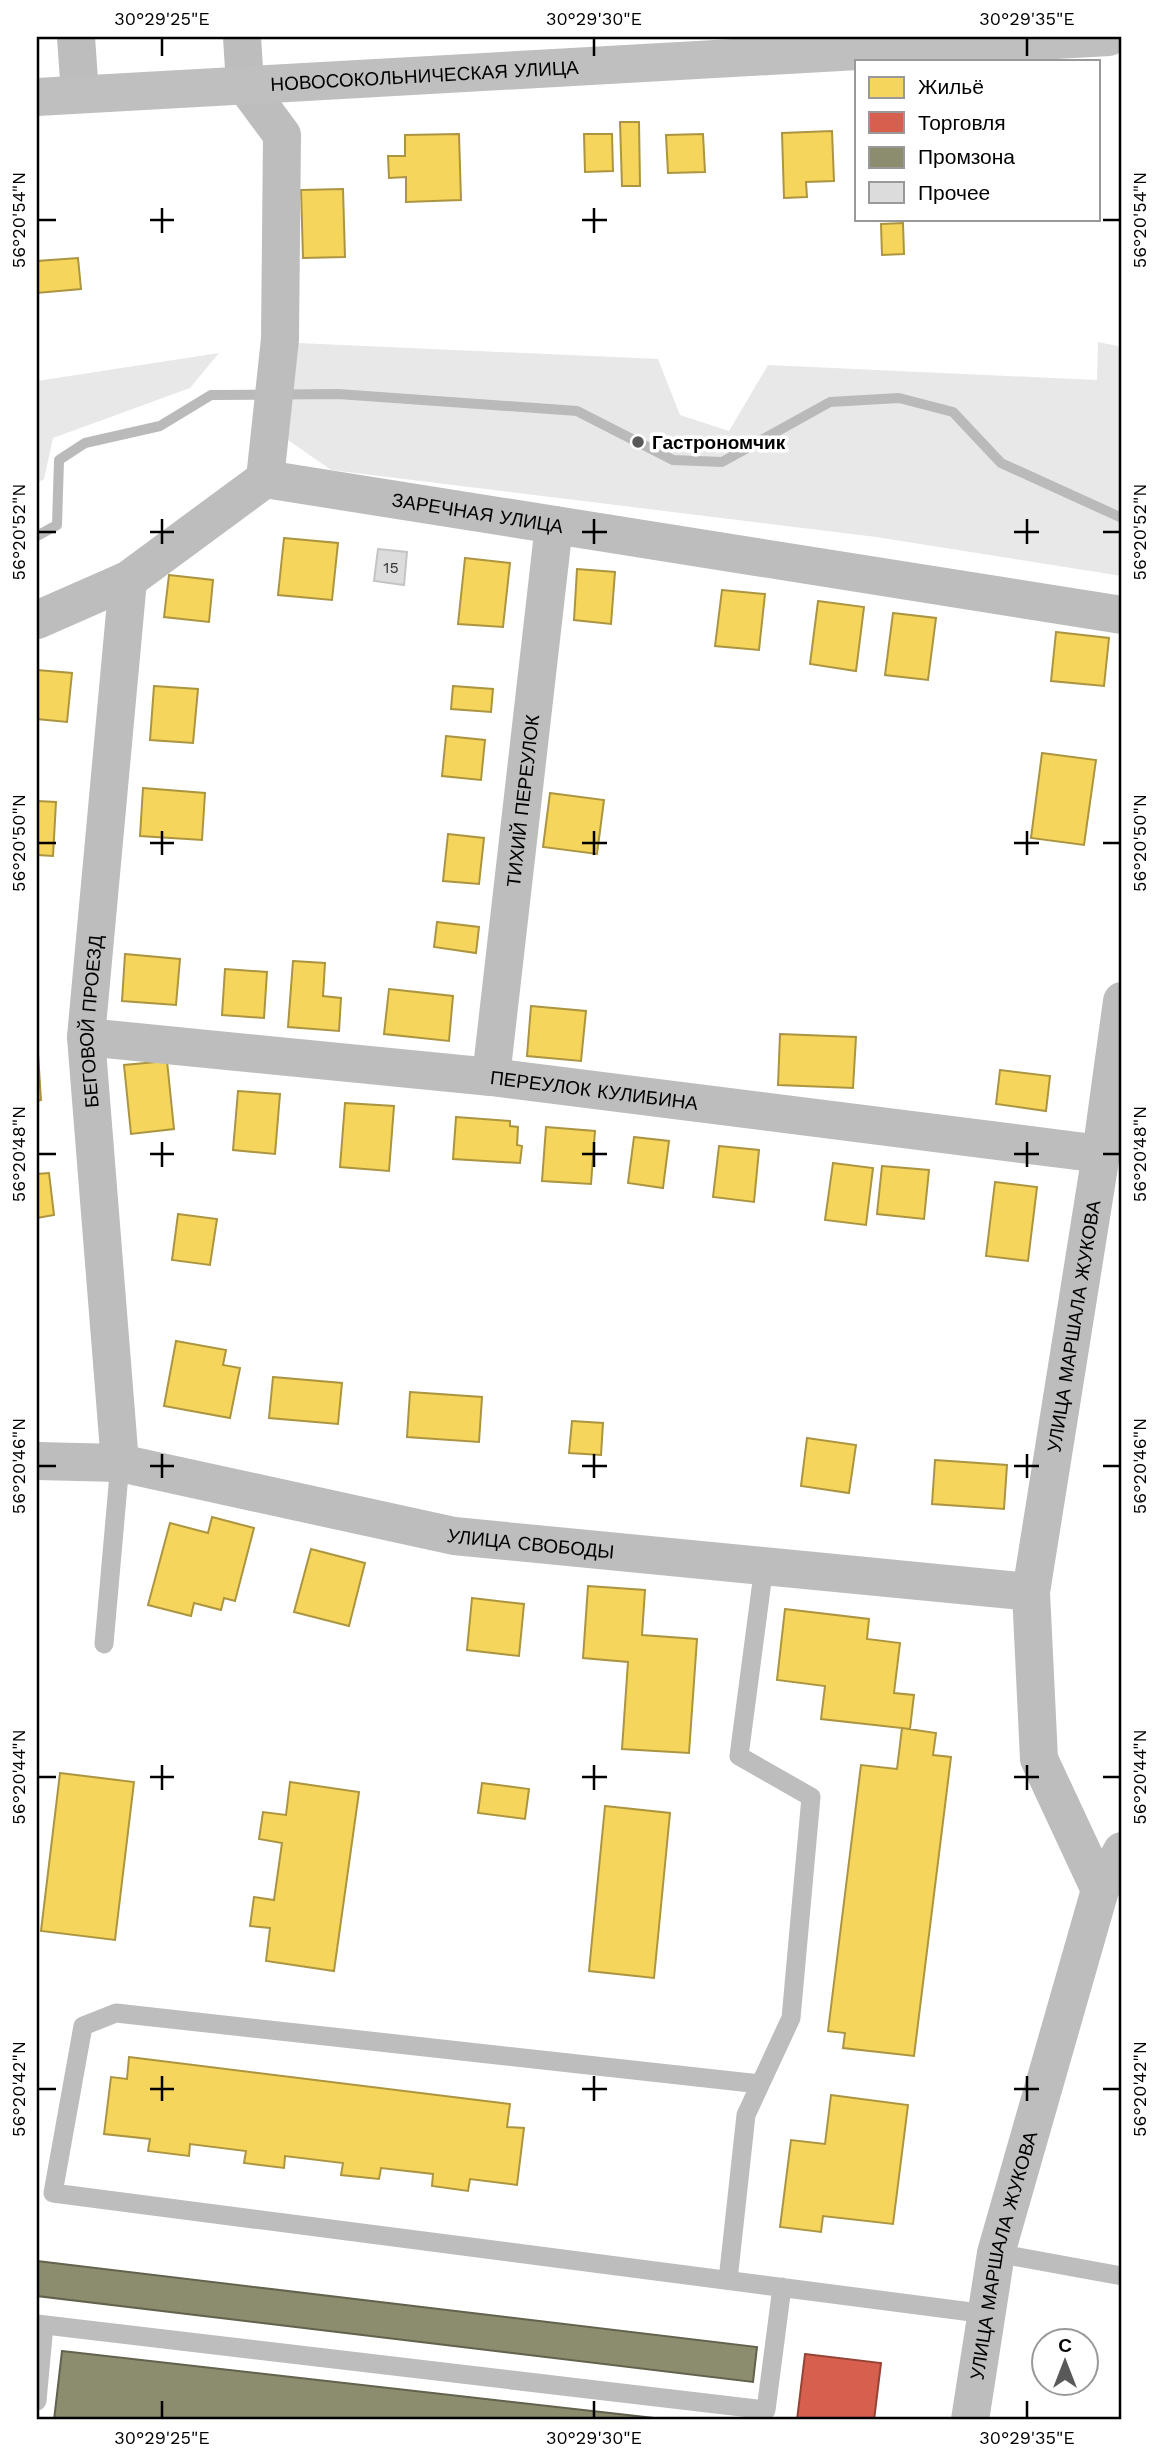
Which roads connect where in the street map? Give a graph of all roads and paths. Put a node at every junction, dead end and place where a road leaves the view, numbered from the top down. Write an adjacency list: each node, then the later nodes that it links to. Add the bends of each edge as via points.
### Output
1 (76, 37): 5 (street)
2 (242, 37): 4 (street, НОВОСОКОЛЬНИЧЕСКАЯ УЛИЦА)
3 (1109, 37): 4 (main road, НОВОСОКОЛЬНИЧЕСКАЯ УЛИЦА)
4 (245, 85): 5 (main road, НОВОСОКОЛЬНИЧЕСКАЯ УЛИЦА); 7 (street, via 282,135 280,339)
5 (80, 94): 6 (main road, НОВОСОКОЛЬНИЧЕСКАЯ УЛИЦА)
6 (37, 97)
7 (265, 479): 8 (street, ЗАРЕЧНАЯ УЛИЦА); 9 (street)
8 (554, 525): 10 (street, ЗАРЕЧНАЯ УЛИЦА); 14 (street, ТИХИЙ ПЕРЕУЛОК)
9 (128, 580): 11 (street); 13 (street, БЕГОВОЙ ПРОЕЗД)
10 (1122, 615)
11 (37, 620)
12 (1122, 1001): 15 (street, УЛИЦА МАРШАЛА ЖУКОВА)
13 (86, 1037): 14 (street, ПЕРЕУЛОК КУЛИБИНА); 17 (street, БЕГОВОЙ ПРОЕЗД)
14 (491, 1077): 15 (street, ПЕРЕУЛОК КУЛИБИНА)
15 (1101, 1154): 19 (street, УЛИЦА МАРШАЛА ЖУКОВА)
16 (37, 1461): 17 (street, УЛИЦА СВОБОДЫ)
17 (120, 1463): 18 (street, УЛИЦА СВОБОДЫ, via 454,1536); 20 (lane)
18 (764, 1566): 19 (street, УЛИЦА СВОБОДЫ); 23 (lane, via 739,1756 811,1797 791,2018)
19 (1031, 1591): 22 (street, УЛИЦА МАРШАЛА ЖУКОВА, via 1039,1759)
20 (104, 1644)
21 (1122, 1851): 22 (street, УЛИЦА МАРШАЛА ЖУКОВА)
22 (1100, 1890): 25 (street, УЛИЦА МАРШАЛА ЖУКОВА)
23 (760, 2084): 24 (lane, via 116,2013 83,2026); 27 (lane, via 746,2115)
24 (45, 2192): 27 (lane)
25 (996, 2253): 26 (lane); 29 (street, УЛИЦА МАРШАЛА ЖУКОВА)
26 (1122, 2276)
27 (728, 2280): 28 (lane)
28 (782, 2287): 29 (lane); 30 (lane, via 766,2410)
29 (987, 2314): 32 (street, УЛИЦА МАРШАЛА ЖУКОВА)
30 (41, 2325): 31 (lane)
31 (37, 2401)
32 (970, 2420)

